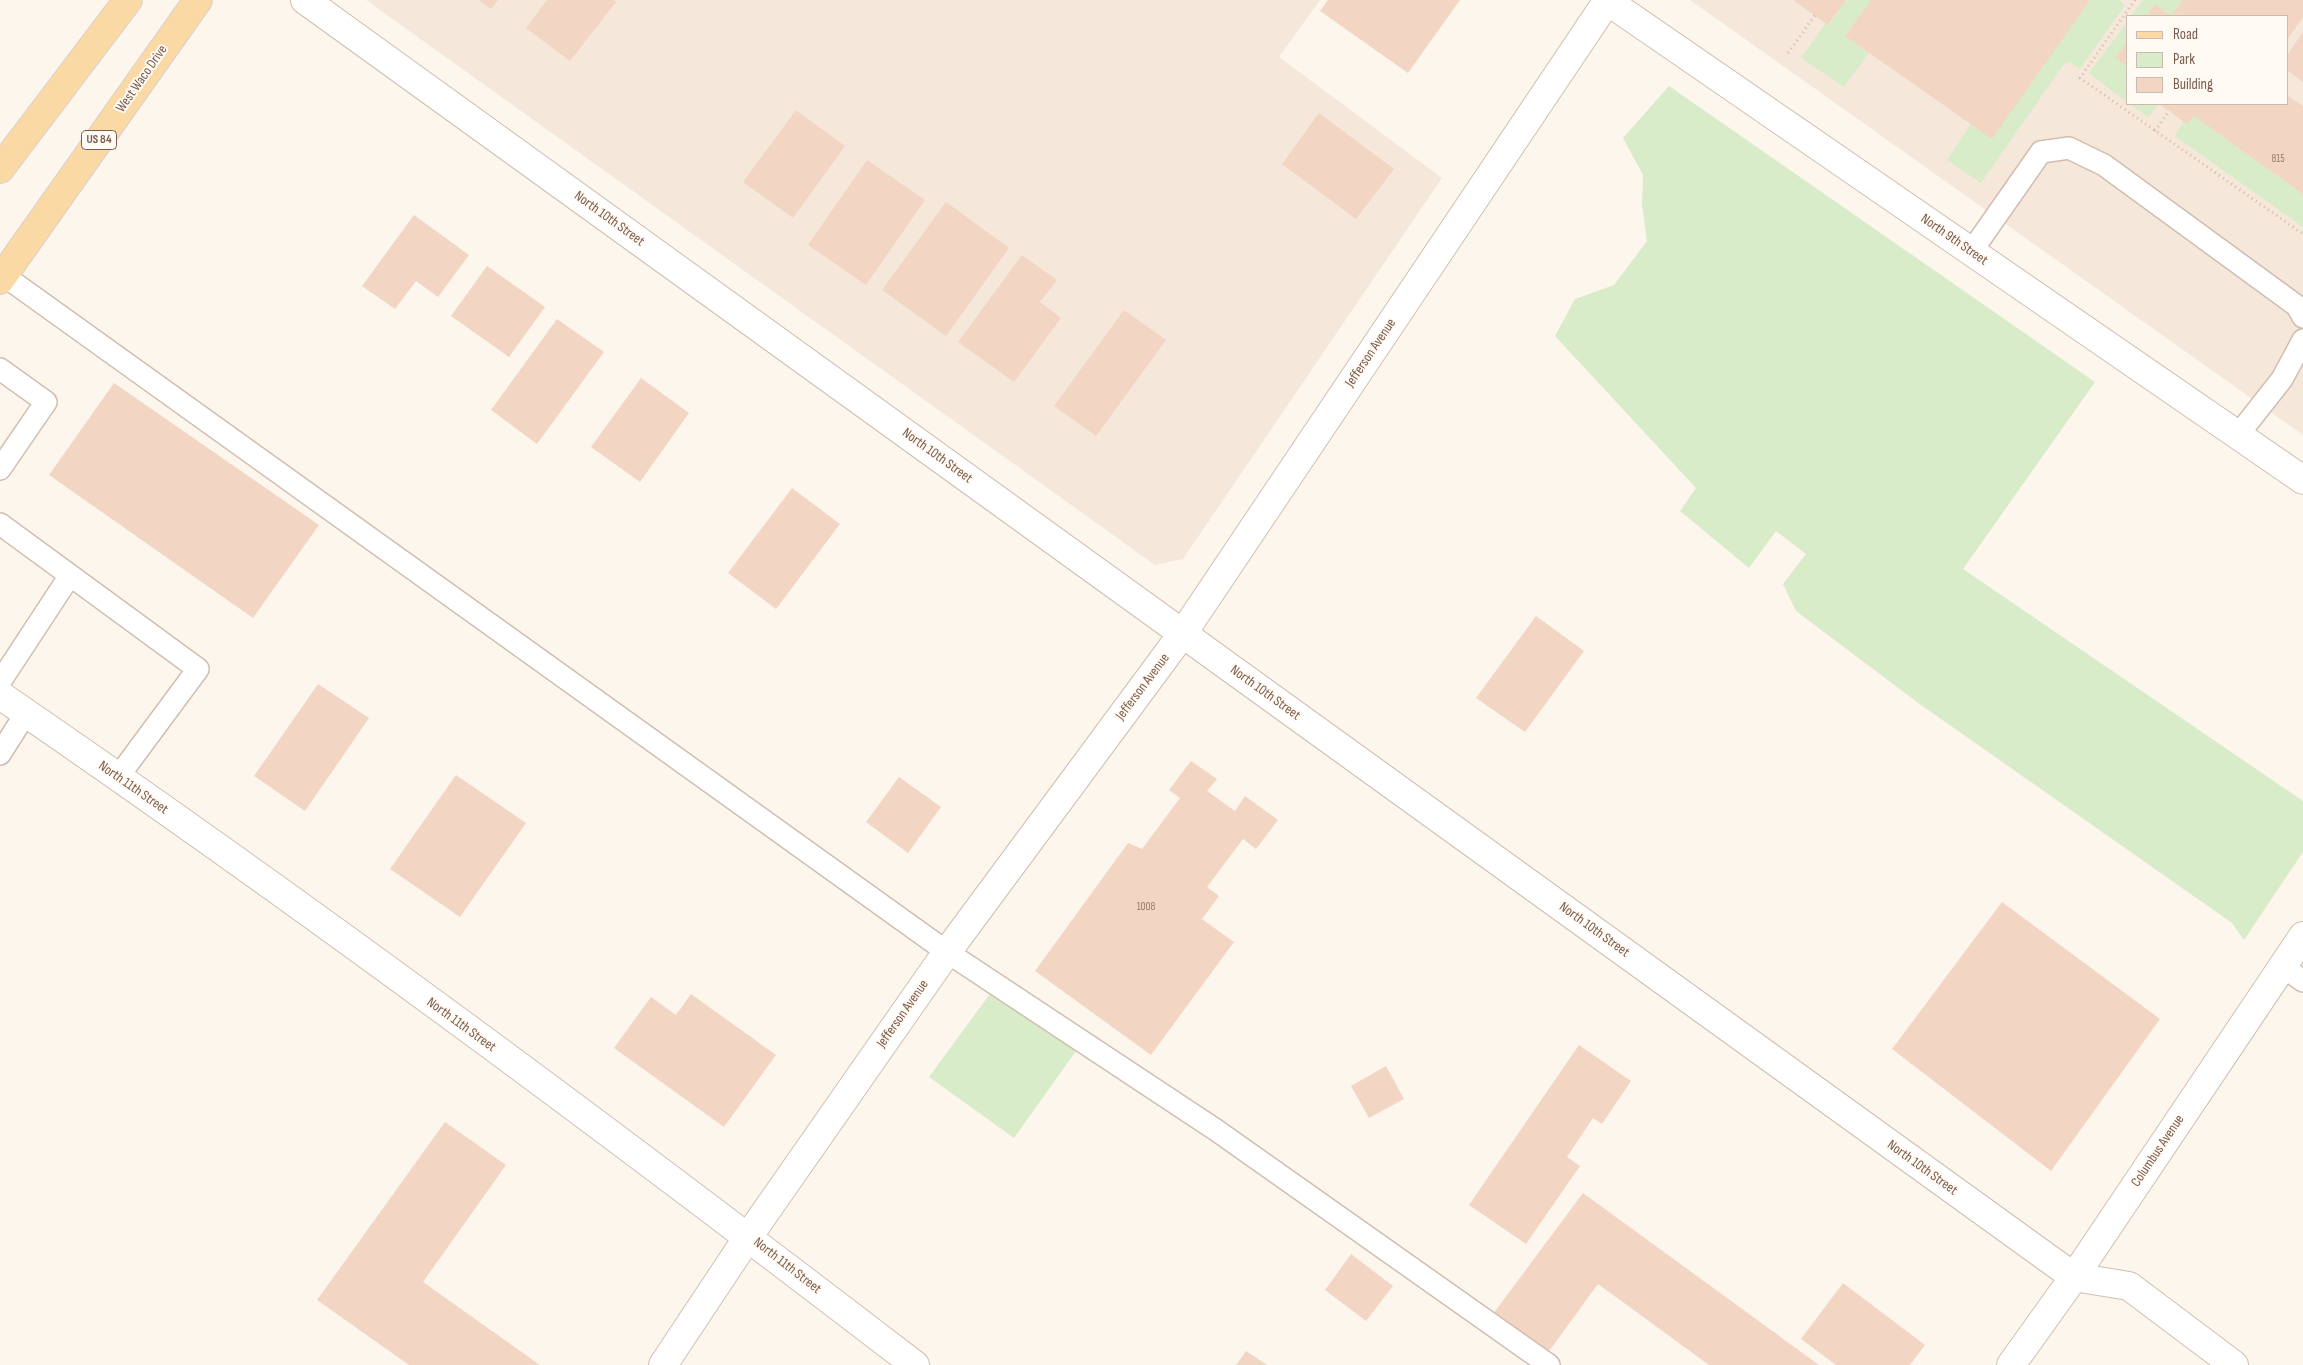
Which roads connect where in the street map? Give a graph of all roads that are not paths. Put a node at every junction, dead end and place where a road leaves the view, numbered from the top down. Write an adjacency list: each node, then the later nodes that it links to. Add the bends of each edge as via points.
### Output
1 (128, 0): 5 (main road)
2 (198, 0): 7 (main road, West Waco Drive / US 84)
3 (305, 0): 16 (street, North 10th Street)
4 (1607, 0): 6 (street, North 9th Street); 16 (street, Jefferson Avenue)
5 (0, 169)
6 (1972, 252): 8 (lane, via 2041,152 2069,148 2104,165 2297,306); 11 (street, North 9th Street)
7 (2, 277): 23 (lane)
8 (2303, 317)
9 (2303, 340): 11 (lane, via 2282,378)
10 (0, 369): 12 (lane, via 46,402)
11 (2238, 435): 13 (street, North 9th Street)
12 (0, 469)
13 (2303, 480)
14 (0, 524): 15 (lane)
15 (70, 577): 17 (lane); 21 (lane, via 198,669)
16 (1182, 633): 23 (street, Jefferson Avenue); 26 (street, North 10th Street)
17 (0, 682)
18 (0, 695): 19 (street, North 11th Street)
19 (26, 713): 20 (lane); 21 (street, North 11th Street)
20 (0, 754)
21 (118, 778): 25 (street, North 11th Street, via 288,896)
22 (2303, 936): 24 (street, Columbus Avenue)
23 (946, 952): 25 (street, Jefferson Avenue); 29 (lane, via 1216,1130)
24 (2292, 974): 26 (street, Columbus Avenue)
25 (748, 1236): 27 (street, Jefferson Avenue); 28 (street, North 11th Street)
26 (2074, 1277): 30 (street, Columbus Avenue); 31 (street, North 10th Street, via 2129,1286)
27 (663, 1365)
28 (915, 1365)
29 (1549, 1365)
30 (2011, 1365)
31 (2234, 1365)

